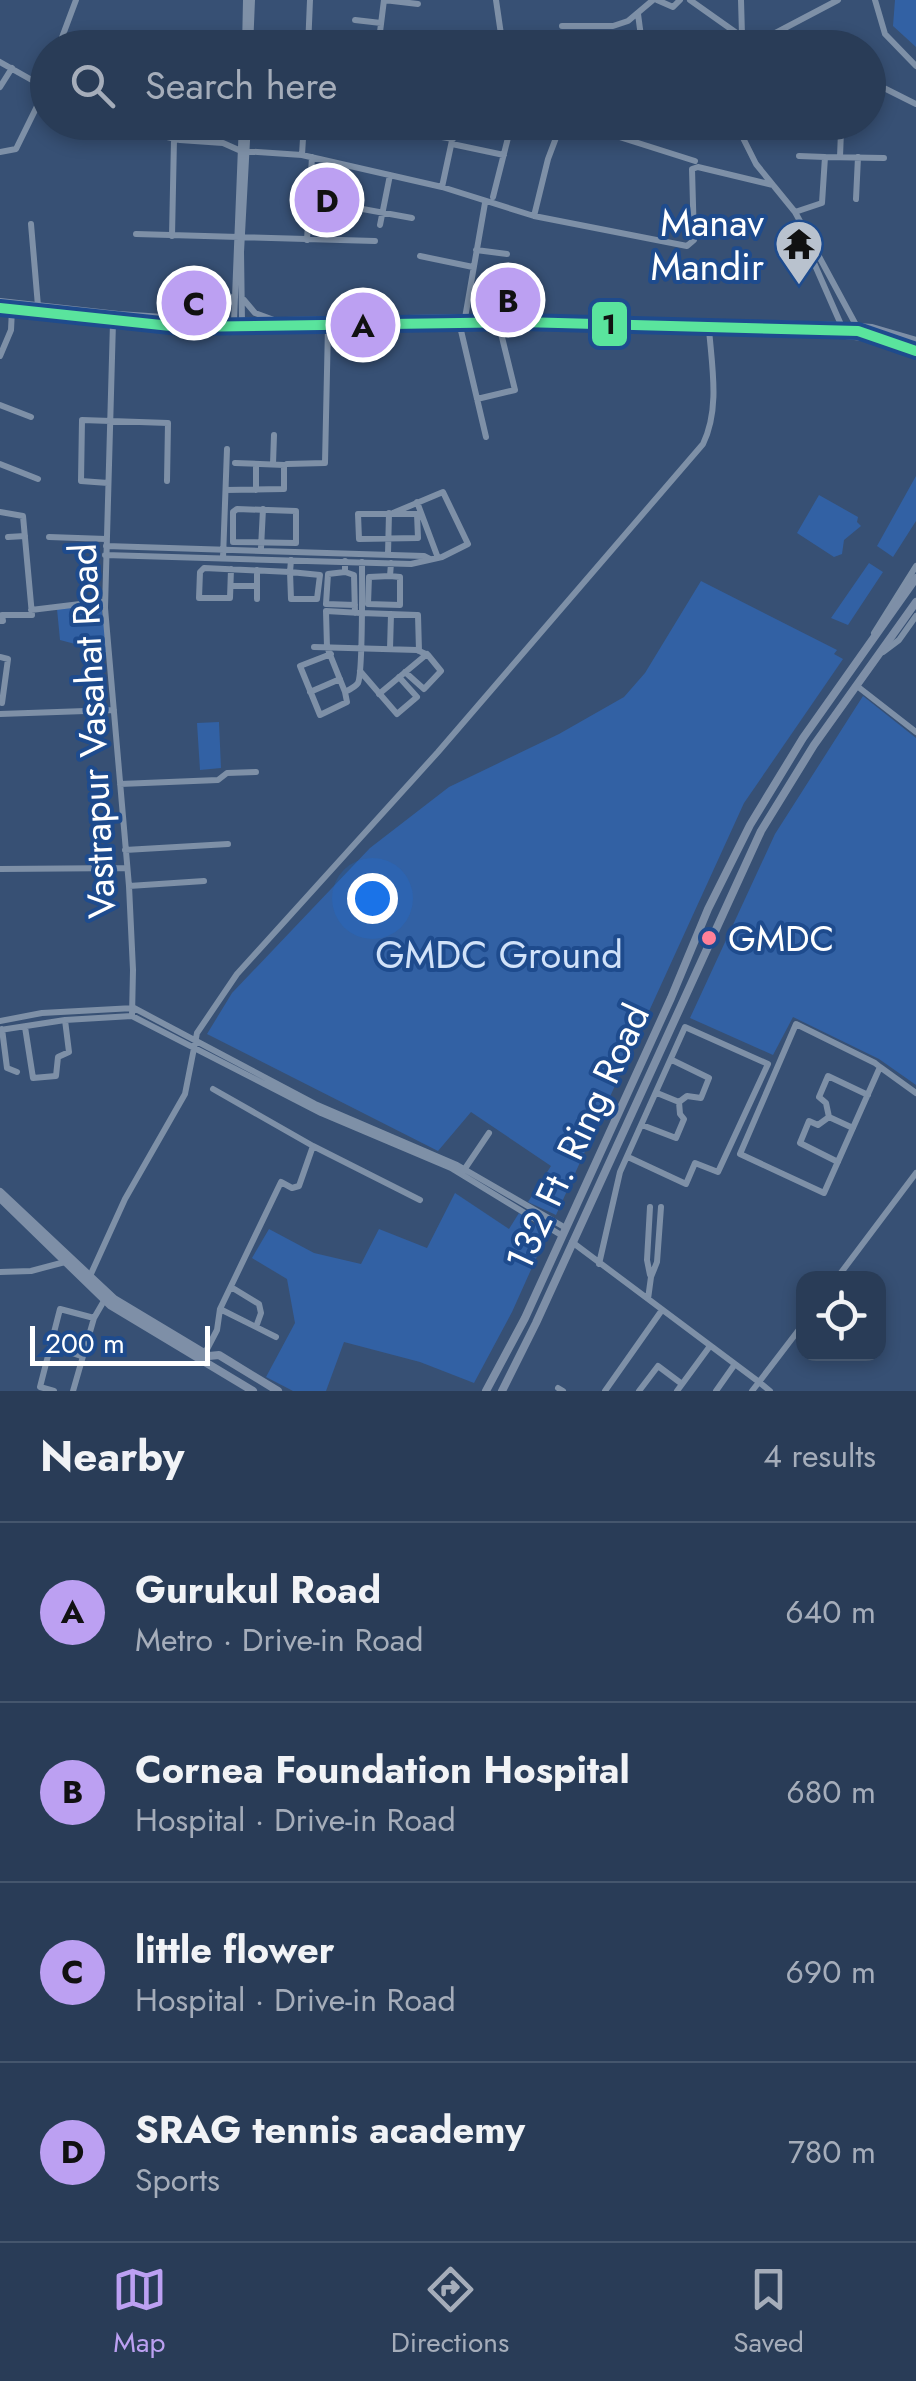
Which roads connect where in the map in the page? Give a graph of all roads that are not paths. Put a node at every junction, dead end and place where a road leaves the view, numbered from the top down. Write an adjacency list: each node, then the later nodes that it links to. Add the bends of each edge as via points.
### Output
1 (76, 0): 17 (street)
2 (249, 0): 18 (street)
3 (310, 0): 19 (street)
4 (384, 0): 12 (street); 15 (street)
5 (496, 0): 21 (street)
6 (655, 0): 7 (street, via 673,7); 13 (street)
7 (680, 0)
8 (690, 0): 23 (street)
9 (741, 0): 24 (street)
10 (838, 0): 25 (street)
11 (875, 0): 26 (street)
12 (418, 4)
13 (638, 14): 16 (street, via 613,26); 22 (street)
14 (354, 20): 15 (street)
15 (381, 23): 20 (street)
16 (562, 26)
17 (65, 30)
18 (248, 30)
19 (309, 30)
20 (380, 30)
21 (499, 30)
22 (642, 30)
23 (733, 30)
24 (740, 30)
25 (787, 30)
26 (883, 30)
27 (886, 36): 29 (street)
28 (0, 62): 30 (street)
29 (916, 66)
30 (12, 68): 31 (street); 32 (street)
31 (30, 78)
32 (0, 87)
33 (886, 89): 34 (street)
34 (916, 104)
35 (30, 121): 48 (street, via 16,149)
36 (177, 140): 73 (street)
37 (188, 140): 47 (street)
38 (244, 140): 47 (street)
39 (303, 140): 49 (street)
40 (448, 140): 46 (street)
41 (508, 140): 50 (street)
42 (555, 140): 67 (street)
43 (628, 140): 57 (street)
44 (743, 140): 59 (street)
45 (840, 140): 54 (street)
46 (452, 141): 50 (street); 60 (street)
47 (244, 151): 49 (street); 74 (street)
48 (0, 152)
49 (302, 155): 52 (street)
50 (504, 155): 61 (street)
51 (799, 156): 53 (street)
52 (312, 157): 58 (street); 75 (street)
53 (824, 157): 54 (street); 65 (street, via 822,202)
54 (840, 157): 55 (street)
55 (858, 158): 56 (street); 62 (street)
56 (884, 158)
57 (694, 161)
58 (390, 175): 60 (street); 66 (street)
59 (774, 185): 65 (street); 67 (street, via 692,169 694,240 687,246)
60 (442, 187): 63 (street)
61 (494, 197)
62 (856, 199)
63 (484, 203): 67 (street); 77 (street)
64 (346, 206): 66 (street)
65 (796, 212): 72 (street)
66 (382, 213): 68 (street); 70 (street)
67 (534, 216)
68 (412, 218)
69 (32, 224): 83 (street)
70 (380, 225)
71 (136, 234): 73 (street)
72 (806, 234): 93 (street); 94 (street)
73 (172, 236): 74 (street)
74 (238, 239): 75 (street); 81 (street)
75 (307, 240): 76 (street)
76 (375, 241)
77 (476, 250): 78 (street); 80 (street)
78 (507, 254)
79 (420, 256): 80 (street)
80 (474, 267): 85 (street)
81 (238, 295): 86 (street, via 222,314); 87 (street, via 255,313); 90 (street)
82 (0, 305): 83 (main road); 84 (main road)
83 (38, 306): 86 (main road)
84 (12, 310): 88 (main road); 97 (street)
85 (461, 320): 87 (main road); 89 (main road); 91 (main road); 92 (main road); 98 (street)
86 (205, 321): 90 (main road)
87 (278, 321): 90 (main road)
88 (113, 322): 90 (main road); 101 (street, Vastrapur Vasahat Road)
89 (500, 324): 92 (main road); 98 (street, via 515,390)
90 (238, 325): 91 (main road)
91 (328, 326): 109 (street, via 325,463)
92 (708, 326): 94 (main road); 184 (street, via 714,400 702,444 237,974 204,1020)
93 (859, 327): 94 (main road); 95 (street); 96 (main road)
94 (845, 331): 95 (main road)
95 (863, 338): 96 (main road)
96 (916, 344)
97 (0, 356)
98 (477, 398): 103 (street)
99 (0, 405): 100 (street)
100 (31, 417)
101 (110, 420): 111 (street, via 168,422); 112 (street, Vastrapur Vasahat Road); 112 (street, via 80,423 80,481)
102 (274, 435): 108 (street)
103 (486, 437)
104 (227, 448): 113 (street)
105 (235, 463): 107 (street)
106 (0, 464): 110 (street)
107 (256, 464): 108 (street); 114 (street)
108 (272, 464): 114 (street, via 285,466 284,489)
109 (287, 464)
110 (38, 479)
111 (167, 481)
112 (108, 483): 123 (street, Vastrapur Vasahat Road)
113 (226, 490): 114 (street); 125 (street)
114 (256, 490)
115 (417, 502): 118 (street); 130 (street); 130 (street, via 445,492 468,543)
116 (262, 509): 124 (street); 124 (street, via 233,510 232,540); 126 (street, via 296,511)
117 (0, 512): 119 (street, via 23,516)
118 (391, 513): 122 (street); 122 (street, via 418,514 418,538); 122 (street, via 358,514 356,537)
119 (24, 536): 120 (street); 127 (street)
120 (8, 537)
121 (50, 537): 123 (street)
122 (388, 539): 131 (street)
123 (106, 546): 125 (street); 129 (street); 144 (street, Vastrapur Vasahat Road)
124 (261, 547): 125 (street); 126 (street)
125 (223, 549): 129 (street)
126 (290, 552): 129 (street); 131 (street); 132 (street); 137 (street)
127 (26, 553): 128 (street); 148 (street)
128 (13, 554)
129 (222, 558)
130 (434, 558): 131 (street)
131 (389, 559): 133 (street); 139 (street)
132 (345, 561): 133 (street); 138 (street)
133 (362, 562): 149 (street)
134 (916, 566): 156 (street)
135 (231, 569): 136 (street); 141 (street); 141 (street, via 200,570 199,598 229,599)
136 (258, 570): 137 (street); 142 (street)
137 (290, 572): 137 (street, via 318,573 318,598 291,599)
138 (345, 572): 147 (street, via 327,576); 149 (street, via 354,574)
139 (390, 576): 146 (street, via 400,577); 146 (street, via 369,576 368,603)
140 (916, 578): 156 (main road, 132 Ft. Ring Road)
141 (231, 586): 142 (street)
142 (257, 586): 143 (street)
143 (257, 600)
144 (105, 601): 148 (street); 169 (street, Vastrapur Vasahat Road)
145 (916, 602): 152 (main road, 132 Ft. Ring Road)
146 (400, 605): 151 (street)
147 (326, 607): 149 (street); 158 (street)
148 (31, 610): 153 (street, via 32,615)
149 (357, 610): 150 (street); 155 (street)
150 (390, 614): 151 (street); 157 (street)
151 (408, 614): 159 (street, via 419,617)
152 (911, 616): 164 (main road, 132 Ft. Ring Road)
153 (0, 621)
154 (314, 647): 158 (street)
155 (360, 648): 157 (street); 158 (street); 161 (street)
156 (869, 648): 206 (main road, 132 Ft. Ring Road, via 750,825)
157 (390, 649): 159 (street)
158 (329, 651): 163 (street); 165 (street, via 300,666)
159 (423, 652): 162 (street); 162 (street, via 441,672 425,688)
160 (0, 657): 168 (street, via 8,659)
161 (359, 670): 166 (street, via 357,684); 167 (street)
162 (402, 675): 167 (street); 167 (street, via 417,697 398,714)
163 (340, 679): 165 (street); 166 (street)
164 (856, 686): 171 (street); 207 (main road, 132 Ft. Ring Road, via 761,830)
165 (310, 692): 166 (street, via 321,716 347,702)
166 (345, 692)
167 (379, 694)
168 (2, 703)
169 (114, 710): 170 (street); 173 (street, Vastrapur Vasahat Road)
170 (0, 714)
171 (916, 732)
172 (256, 772): 173 (street)
173 (120, 784): 175 (street, Vastrapur Vasahat Road)
174 (228, 844): 175 (street)
175 (126, 850): 176 (street, Vastrapur Vasahat Road)
176 (126, 868): 177 (street); 179 (street, Vastrapur Vasahat Road)
177 (0, 869)
178 (204, 881): 179 (street)
179 (128, 886): 180 (street, Vastrapur Vasahat Road)
180 (132, 1012): 181 (street); 182 (street, via 42,1013); 184 (street)
181 (65, 1020): 183 (street); 183 (street, via 69,1052 58,1057 56,1076 33,1078)
182 (1, 1026): 183 (street); 187 (street, via 7,1068)
183 (25, 1027)
184 (196, 1044): 200 (street); 206 (street, via 320,1114 451,1168); 213 (street, via 185,1094)
185 (672, 1060): 189 (street); 192 (street, via 710,1078 701,1098); 198 (street, via 687,1026 768,1064 718,1172 695,1163 686,1184)
186 (880, 1067): 190 (street); 191 (street); 199 (street, via 796,1024 740,1154 824,1194)
187 (18, 1072)
188 (213, 1089): 197 (street)
189 (657, 1093): 192 (street); 194 (street)
190 (916, 1093)
191 (868, 1096): 193 (street, via 828,1076 818,1097); 195 (street)
192 (679, 1102): 194 (street, via 684,1119 676,1138)
193 (829, 1117): 195 (street); 199 (street, via 809,1122 800,1143)
194 (642, 1125): 198 (street)
195 (853, 1128): 199 (street)
196 (490, 1133): 200 (street)
197 (313, 1146): 203 (street); 214 (street, via 299,1186 282,1182)
198 (628, 1157): 209 (street)
199 (838, 1162)
200 (464, 1170): 206 (street)
201 (916, 1174): 210 (street)
202 (0, 1195): 208 (main road); 213 (main road)
203 (420, 1200)
204 (650, 1207): 212 (street)
205 (661, 1207): 212 (street)
206 (562, 1231): 237 (main road, 132 Ft. Ring Road)
207 (572, 1242): 209 (street); 238 (main road, 132 Ft. Ring Road)
208 (66, 1261): 211 (street); 213 (main road)
209 (599, 1264): 216 (street)
210 (842, 1271)
211 (0, 1272)
212 (651, 1276): 216 (street)
213 (88, 1280): 215 (main road)
214 (231, 1287): 217 (street); 220 (street, via 259,1304)
215 (106, 1298): 219 (street); 226 (main road)
216 (648, 1300): 218 (street)
217 (220, 1309): 220 (street); 226 (street)
218 (662, 1310): 224 (street); 239 (street)
219 (94, 1318): 223 (street, via 60,1309); 225 (street)
220 (256, 1327): 222 (street)
221 (796, 1333): 229 (street)
222 (276, 1337)
223 (51, 1346): 225 (street); 231 (street, via 40,1387)
224 (710, 1346): 227 (street); 230 (street)
225 (81, 1356): 232 (street)
226 (207, 1357): 228 (main road, via 212,1370); 236 (main road, via 219,1356)
227 (735, 1364): 229 (street); 241 (street)
228 (236, 1380): 233 (street); 234 (main road); 235 (main road); 236 (main road)
229 (759, 1382): 242 (street); 243 (street)
230 (680, 1388): 240 (street, via 658,1366)
231 (54, 1391)
232 (73, 1391)
233 (229, 1391)
234 (253, 1391)
235 (261, 1391)
236 (276, 1391)
237 (486, 1391)
238 (502, 1391)
239 (605, 1391)
240 (639, 1391)
241 (716, 1391)
242 (752, 1391)
243 (770, 1391)

